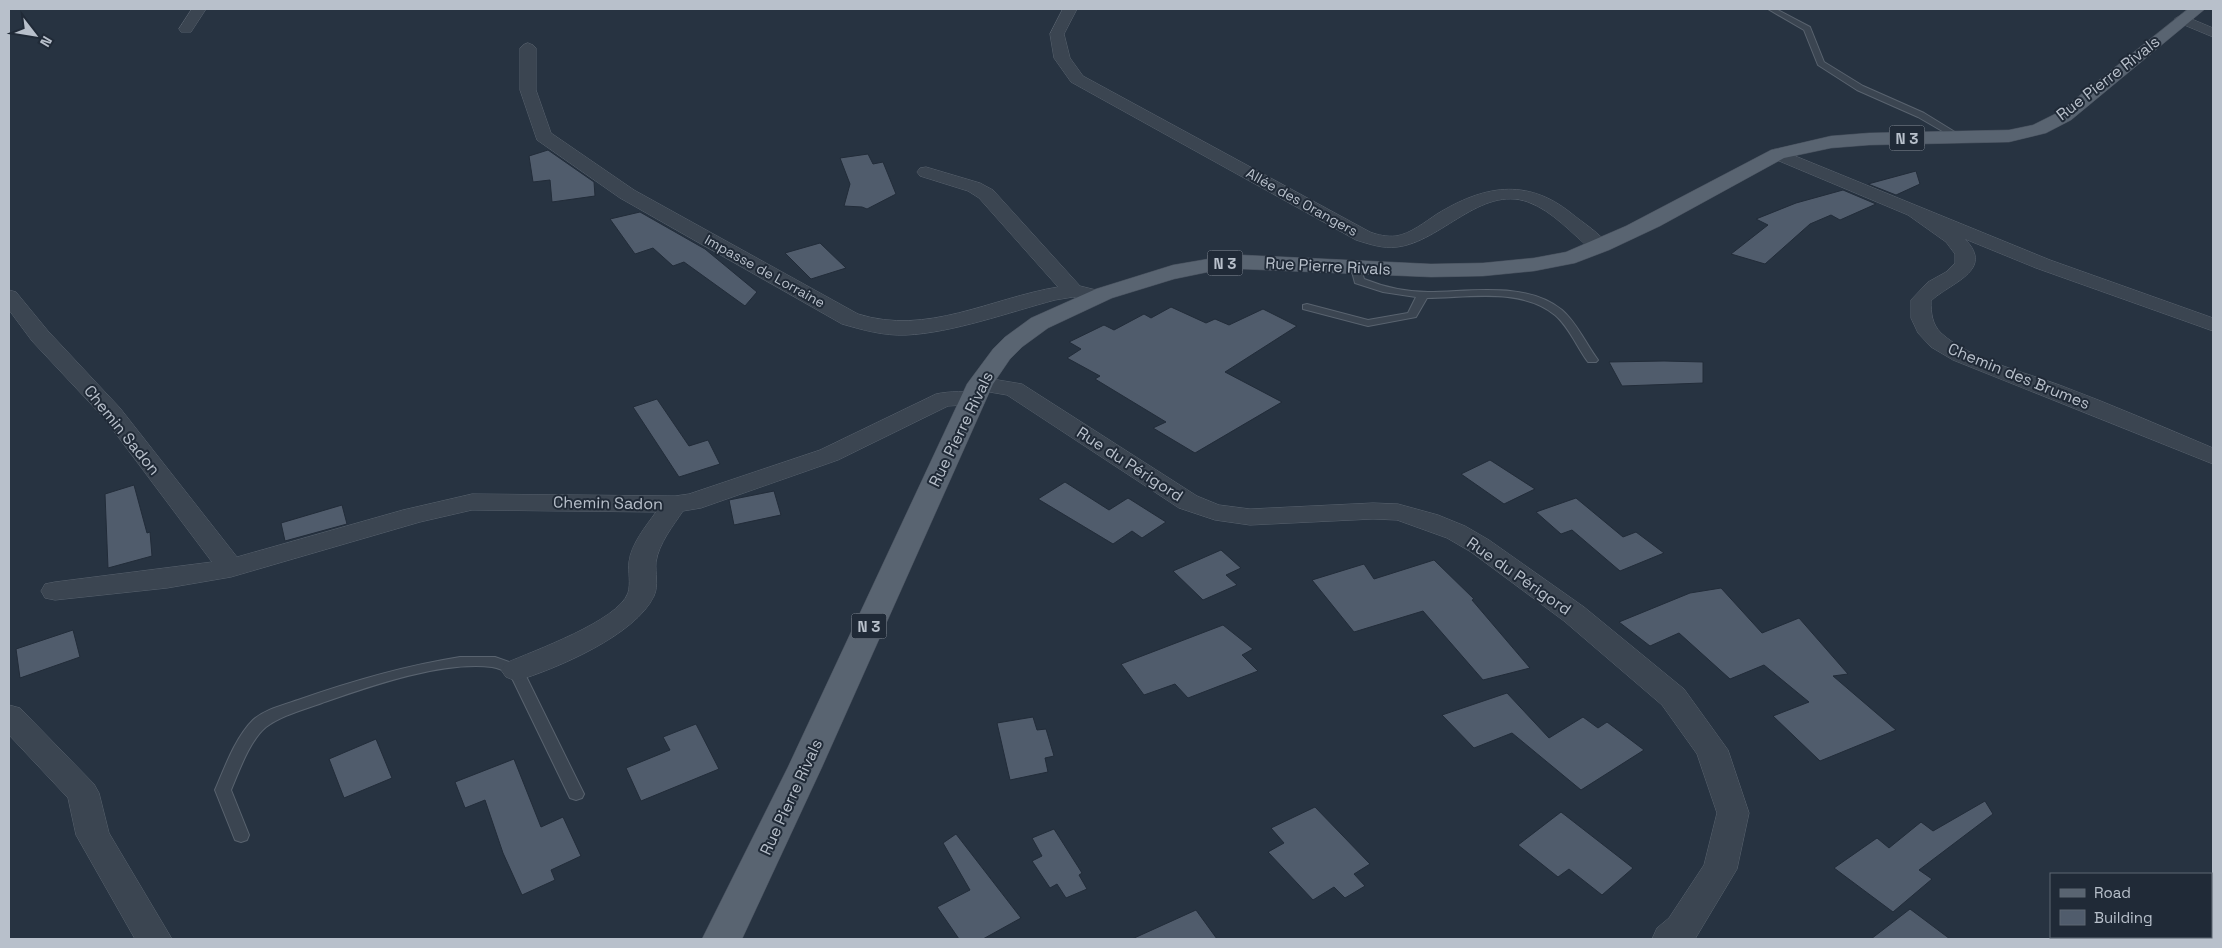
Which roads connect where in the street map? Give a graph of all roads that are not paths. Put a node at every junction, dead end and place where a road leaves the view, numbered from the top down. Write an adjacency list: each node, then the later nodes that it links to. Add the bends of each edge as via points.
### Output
1 (199, 9): 5 (street)
2 (1070, 9): 12 (street, Allée des Orangers, via 1057,34 1062,58 1077,79 1363,236 1382,242 1401,241 1414,237 1470,204 1495,195 1515,194 1538,199)
3 (1771, 9): 8 (lane, via 1807,29 1821,63 1860,88 1921,115)
4 (2190, 14): 6 (street); 8 (main road, Rue Pierre Rivals / N 3, via 2064,116 2039,129 2009,136)
5 (186, 29)
6 (2213, 33)
7 (528, 48): 14 (street, Impasse de Lorraine, via 528,90 543,136 627,194 850,319 888,329 937,325)
8 (1958, 137): 9 (main road, Rue Pierre Rivals / N 3, via 1831,142)
9 (1778, 154): 11 (street, Chemin des Brumes); 12 (main road, Rue Pierre Rivals / N 3, via 1638,229)
10 (926, 172): 14 (street, via 986,194)
11 (1916, 213): 19 (street, Chemin des Brumes, via 2043,264); 22 (street, Chemin des Brumes, via 1954,238 1966,256 1959,273 1936,286 1921,300 1920,319 1939,342 1980,363 2116,415)
12 (1599, 246): 13 (main road, Rue Pierre Rivals / N 3, via 1561,260 1475,271)
13 (1356, 268): 15 (lane, via 1359,281 1373,287); 17 (main road, Rue Pierre Rivals / N 3, via 1227,263 1166,274)
14 (1073, 291): 17 (street, Impasse de Lorraine)
15 (1423, 295): 18 (lane, via 1412,314 1368,323); 20 (lane, via 1517,295 1533,298 1559,313)
16 (9, 296): 24 (street, Chemin Sadon, via 40,336 112,413)
17 (1097, 296): 21 (main road, Rue Pierre Rivals / N 3, via 1035,324 998,356)
18 (1307, 306)
19 (2213, 324)
20 (1592, 360)
21 (976, 392): 23 (street, Chemin Sadon, via 944,399 829,455 692,502); 31 (main road, Rue Pierre Rivals / N 3, via 797,784); 32 (street, Rue du Périgord, via 1014,389 1188,502 1215,512 1250,517 1398,512 1429,521 1480,546 1574,614 1673,697 1712,750 1733,813 1720,869 1682,929)
22 (2213, 457)
23 (675, 504): 24 (street, Chemin Sadon, via 472,502); 26 (street, via 643,559 641,596 630,613 608,628)
24 (231, 568): 25 (street, Chemin Sadon)
25 (55, 591)
26 (516, 670): 28 (lane); 29 (lane, via 495,662 460,662 413,670 352,687 267,719 259,724 240,751 223,790)
27 (9, 716): 30 (street, via 83,793 93,835)
28 (576, 794)
29 (241, 835)
30 (154, 939)
31 (722, 939)
32 (1670, 939)

